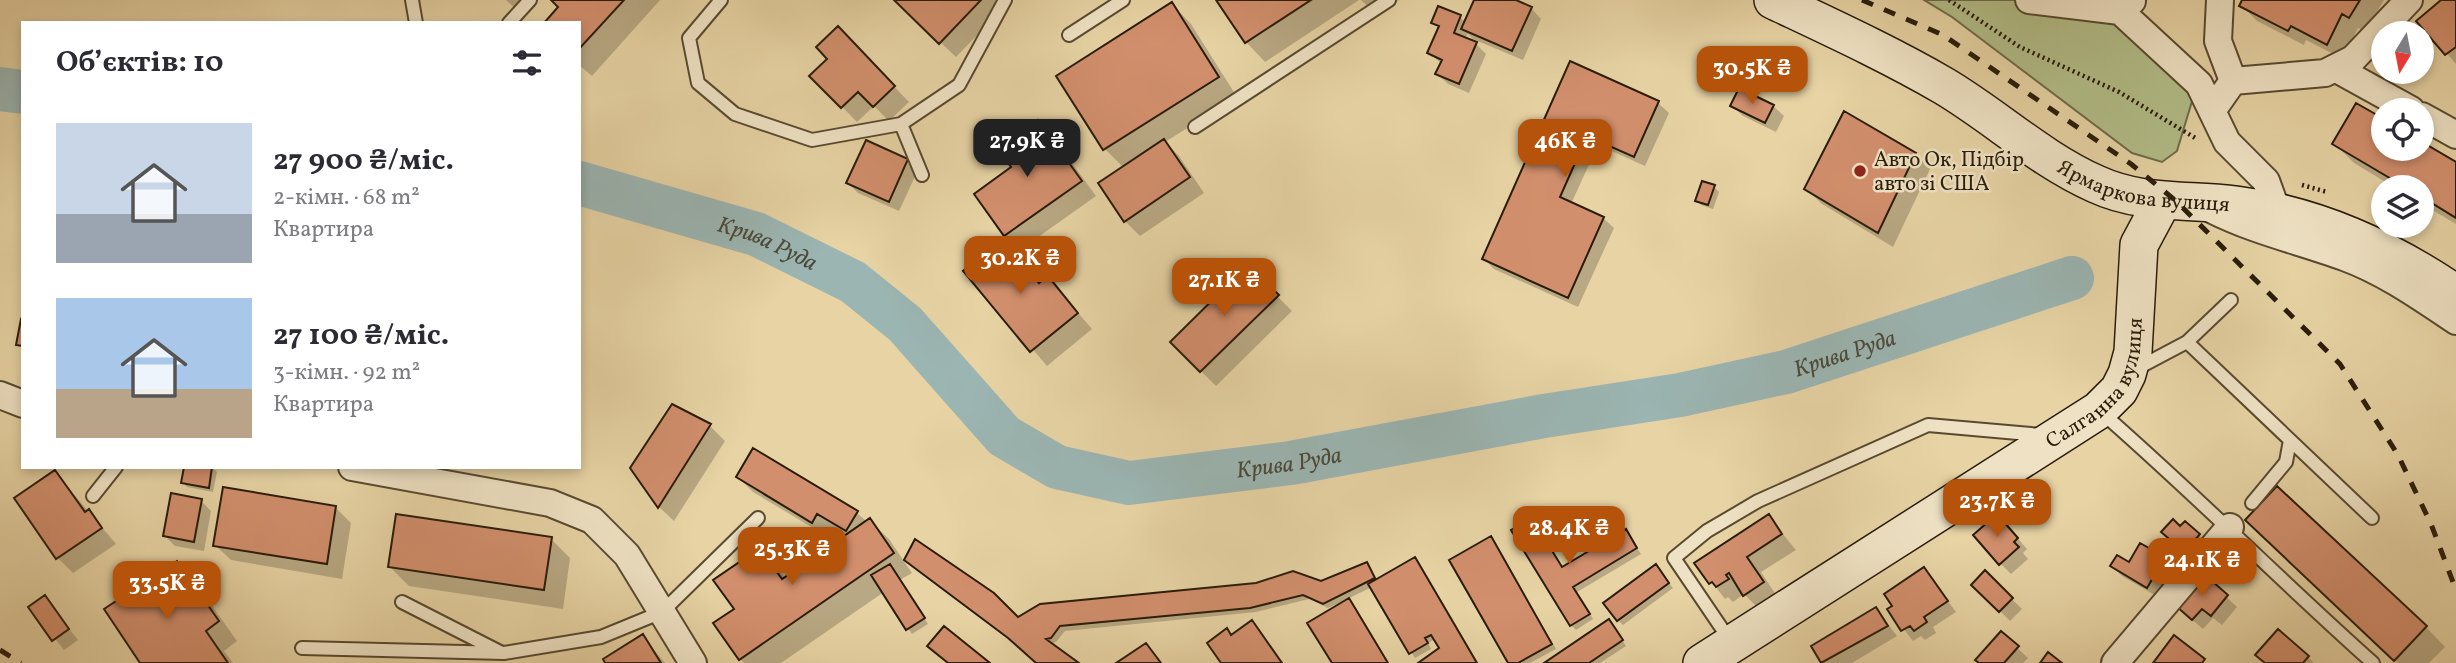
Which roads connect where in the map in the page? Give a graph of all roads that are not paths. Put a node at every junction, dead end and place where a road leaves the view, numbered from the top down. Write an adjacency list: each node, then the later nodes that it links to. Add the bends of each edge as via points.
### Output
1 (412, 0): 12 (lane)
2 (530, 0): 13 (lane)
3 (721, 0): 20 (lane, via 689,37 698,83 735,114 812,140)
4 (1005, 0): 20 (lane, via 959,85)
5 (1123, 0): 14 (lane)
6 (1389, 0): 21 (lane)
7 (1773, 0): 24 (street, Ярмаркова вулиця, via 1945,86)
8 (2029, 0): 11 (street)
9 (2220, 0): 16 (street, via 2218,41)
10 (2409, 0): 15 (street, via 2353,59)
11 (2126, 5): 18 (street, via 2199,84)
12 (416, 21)
13 (511, 21)
14 (1069, 36)
15 (2335, 68): 16 (street, via 2325,73); 17 (street)
16 (2233, 81): 18 (street)
17 (2389, 98)
18 (2212, 111): 26 (street, via 2227,142 2266,181)
19 (2434, 123): 22 (street)
20 (901, 124): 23 (lane)
21 (1195, 127)
22 (2456, 135)
23 (922, 175)
24 (2095, 184): 25 (street, Ярмаркова вулиця, via 2131,198); 27 (street)
25 (2179, 201): 26 (street, Ярмаркова вулиця); 27 (street, Салганна вулиця); 30 (street, via 2385,275)
26 (2277, 211): 28 (street, Ярмаркова вулиця, via 2372,245)
27 (2139, 245): 32 (street, Салганна вулиця, via 2133,352)
28 (2456, 294)
29 (2231, 300): 31 (lane)
30 (2456, 321)
31 (2187, 342): 32 (lane); 37 (lane)
32 (2127, 374): 35 (street, Салганна вулиця, via 2119,390)
33 (0, 395): 34 (street)
34 (21, 403)
35 (2099, 410): 36 (street, Салганна вулиця); 44 (lane)
36 (2059, 437): 47 (street, Салганна вулиця); 47 (lane, via 1928,425 1758,502 1707,531 1674,558)
37 (2290, 440): 41 (lane, via 2286,462); 43 (lane)
38 (114, 469): 40 (lane)
39 (363, 469): 46 (street, via 550,503 592,520 627,555)
40 (93, 496)
41 (2252, 503)
42 (758, 518): 46 (lane)
43 (2372, 518)
44 (2230, 527): 52 (street); 53 (lane)
45 (402, 602): 49 (lane)
46 (662, 612): 49 (lane, via 601,636); 50 (street)
47 (1732, 643): 51 (street, Салганна вулиця)
48 (302, 648): 49 (lane)
49 (504, 653)
50 (693, 663)
51 (1702, 663)
52 (2115, 663)
53 (2373, 663)

